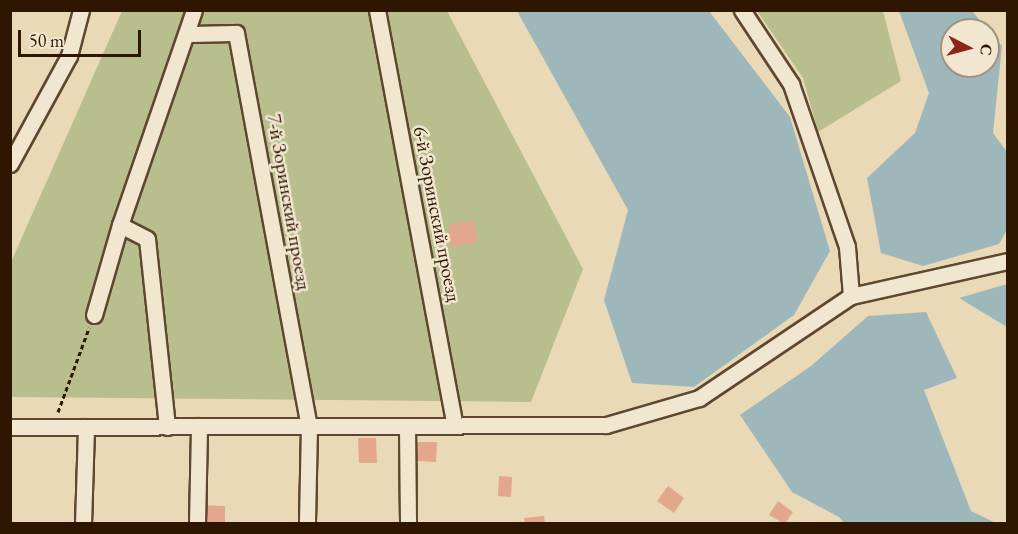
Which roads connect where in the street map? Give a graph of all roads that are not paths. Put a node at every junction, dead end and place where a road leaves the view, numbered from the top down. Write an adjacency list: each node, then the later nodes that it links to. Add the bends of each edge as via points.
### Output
1 (81, 10): 6 (street, via 69,56)
2 (194, 10): 5 (street)
3 (377, 10): 11 (street, 6-й Зоринский проезд)
4 (742, 10): 9 (street, via 791,84 847,248)
5 (188, 34): 7 (street); 13 (street, 7-й Зоринский проезд, via 236,33)
6 (10, 164)
7 (120, 225): 10 (street); 17 (street, via 147,239)
8 (1008, 261): 9 (street)
9 (851, 296): 11 (street, via 699,398 606,425)
10 (94, 315)
11 (455, 425): 14 (street)
12 (199, 426): 13 (street); 17 (street); 19 (street)
13 (309, 426): 14 (street); 20 (street)
14 (407, 426): 21 (street)
15 (10, 427): 16 (street)
16 (86, 427): 17 (street); 18 (street)
17 (167, 427)
18 (83, 524)
19 (197, 524)
20 (307, 524)
21 (408, 524)

